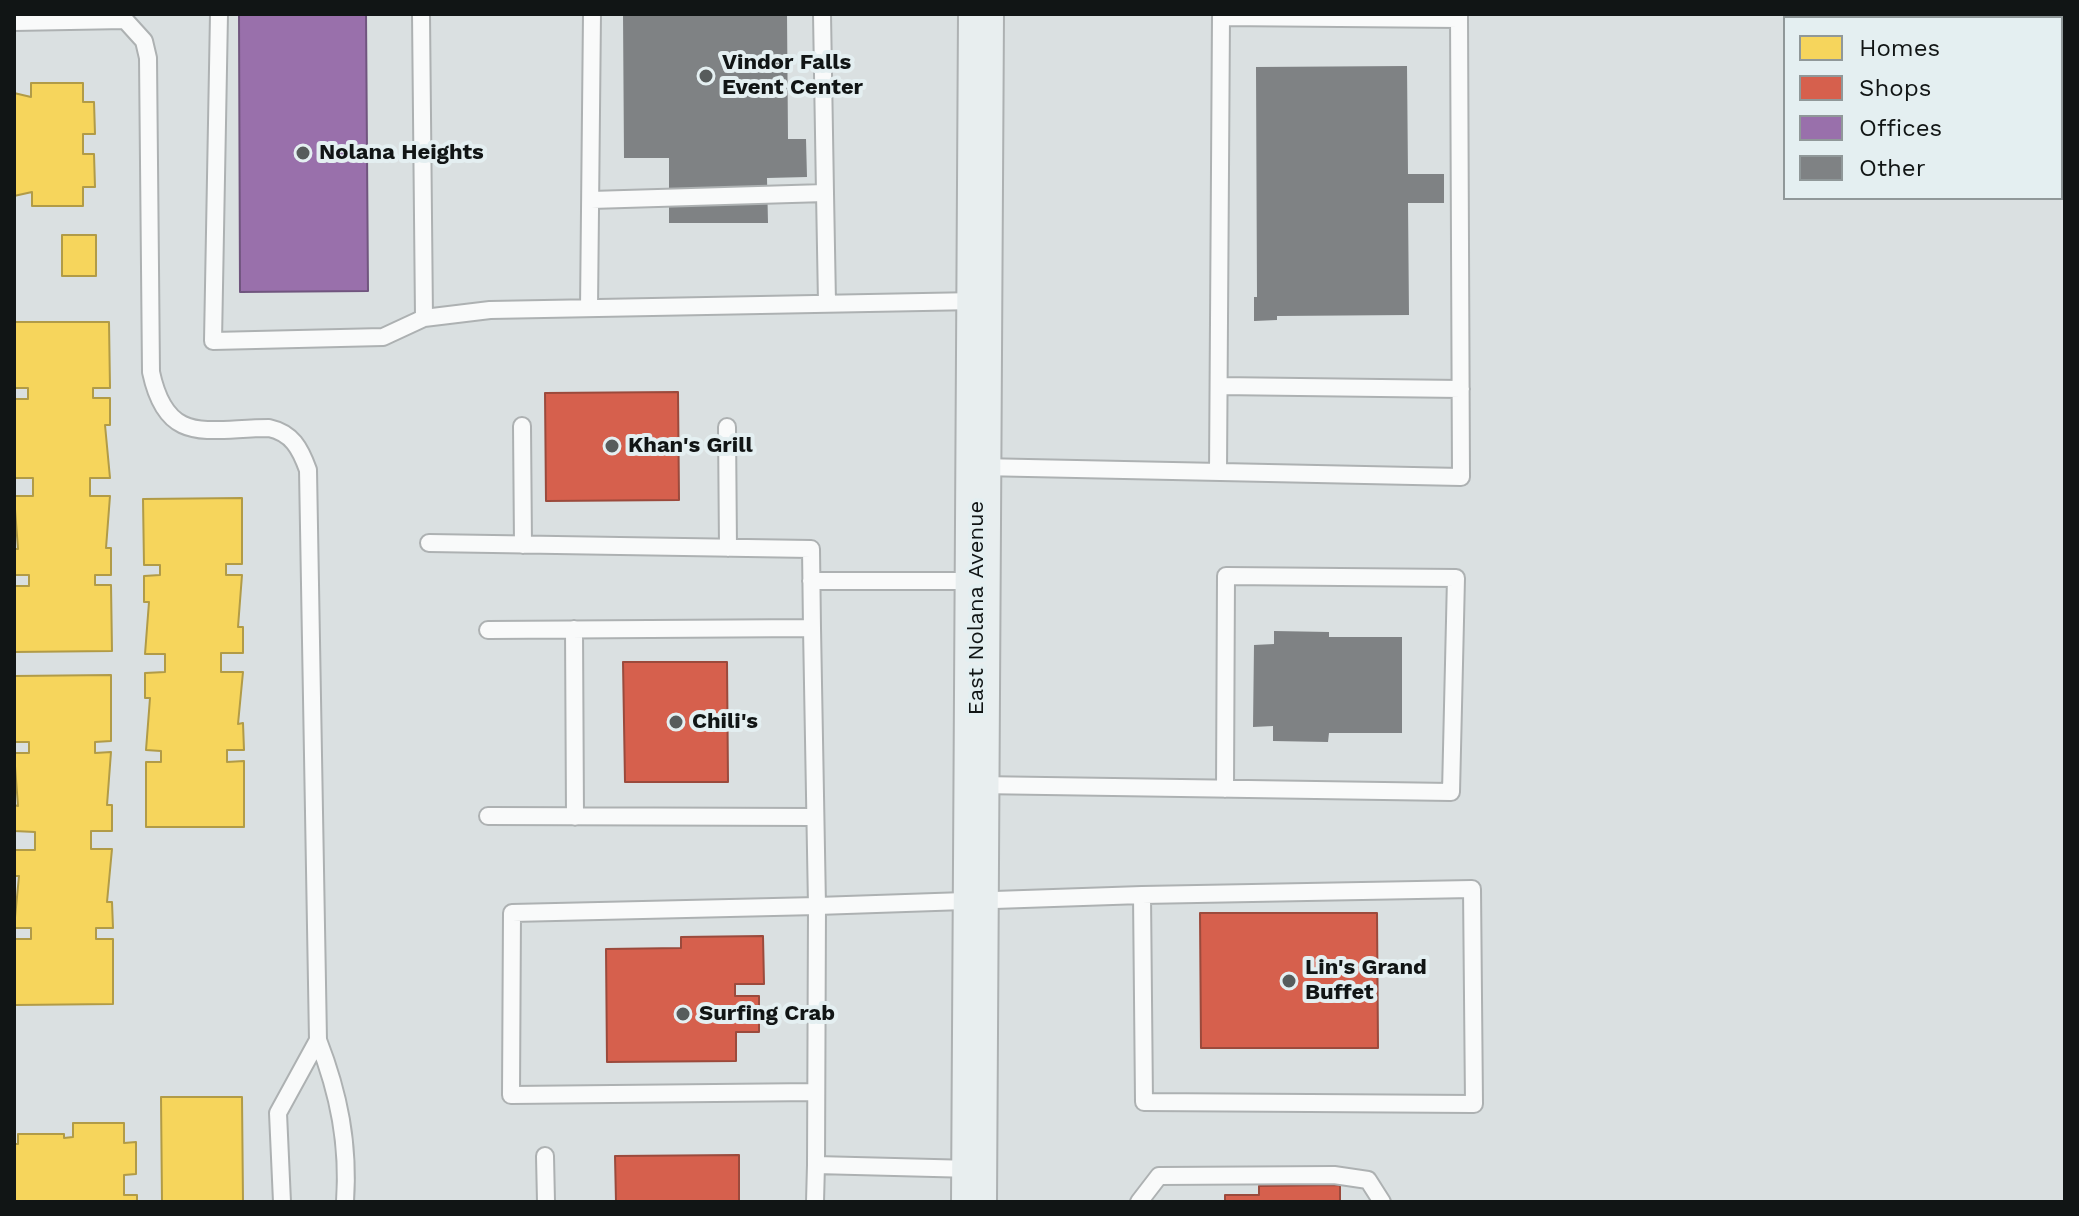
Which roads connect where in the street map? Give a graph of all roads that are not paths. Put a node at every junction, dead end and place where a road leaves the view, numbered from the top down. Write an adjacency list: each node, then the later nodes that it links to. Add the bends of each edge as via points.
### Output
1 (219, 14): 13 (lane, via 213,341 383,337)
2 (421, 14): 13 (lane)
3 (592, 14): 9 (lane)
4 (822, 14): 8 (lane)
5 (981, 14): 10 (main road, East Nolana Avenue)
6 (1459, 16): 14 (lane, via 1221,17); 15 (lane)
7 (14, 22): 36 (lane, via 125,20 144,41 151,372 156,398 168,417 185,428 283,431 300,448 308,470)
8 (825, 193): 9 (lane); 11 (lane)
9 (591, 200): 12 (lane)
10 (979, 301): 11 (lane); 18 (main road, East Nolana Avenue)
11 (827, 303): 12 (lane)
12 (589, 308): 13 (lane)
13 (424, 318)
14 (1219, 386): 15 (lane); 19 (lane)
15 (1461, 389): 19 (lane, via 1461,477)
16 (522, 426): 21 (lane)
17 (727, 427): 22 (lane)
18 (978, 467): 19 (lane); 24 (main road, East Nolana Avenue)
19 (1218, 472)
20 (429, 543): 21 (lane)
21 (523, 545): 22 (lane)
22 (728, 548): 23 (lane, via 811,549)
23 (811, 581): 24 (lane); 25 (lane)
24 (977, 581): 28 (main road, East Nolana Avenue)
25 (812, 628): 26 (lane); 32 (lane)
26 (574, 629): 27 (lane); 31 (lane)
27 (488, 630)
28 (976, 785): 29 (lane); 34 (main road, East Nolana Avenue)
29 (1225, 789): 29 (lane, via 1451,792 1456,578 1226,576)
30 (488, 816): 31 (lane)
31 (575, 817): 32 (lane)
32 (815, 817): 35 (lane)
33 (1142, 895): 33 (lane, via 1144,1102 1474,1104 1472,889); 34 (lane)
34 (976, 900): 35 (lane); 40 (main road, East Nolana Avenue)
35 (817, 906): 37 (lane); 37 (lane, via 512,913 511,928 511,1095)
36 (318, 1040): 41 (lane, via 278,1113); 42 (lane, via 338,1091)
37 (816, 1092): 39 (lane)
38 (545, 1156): 43 (lane)
39 (816, 1165): 40 (lane); 44 (lane)
40 (974, 1185)
41 (282, 1202)
42 (345, 1202)
43 (546, 1202)
44 (815, 1202)
45 (1139, 1202): 46 (lane, via 1159,1176 1334,1175 1368,1180)
46 (1382, 1202)

